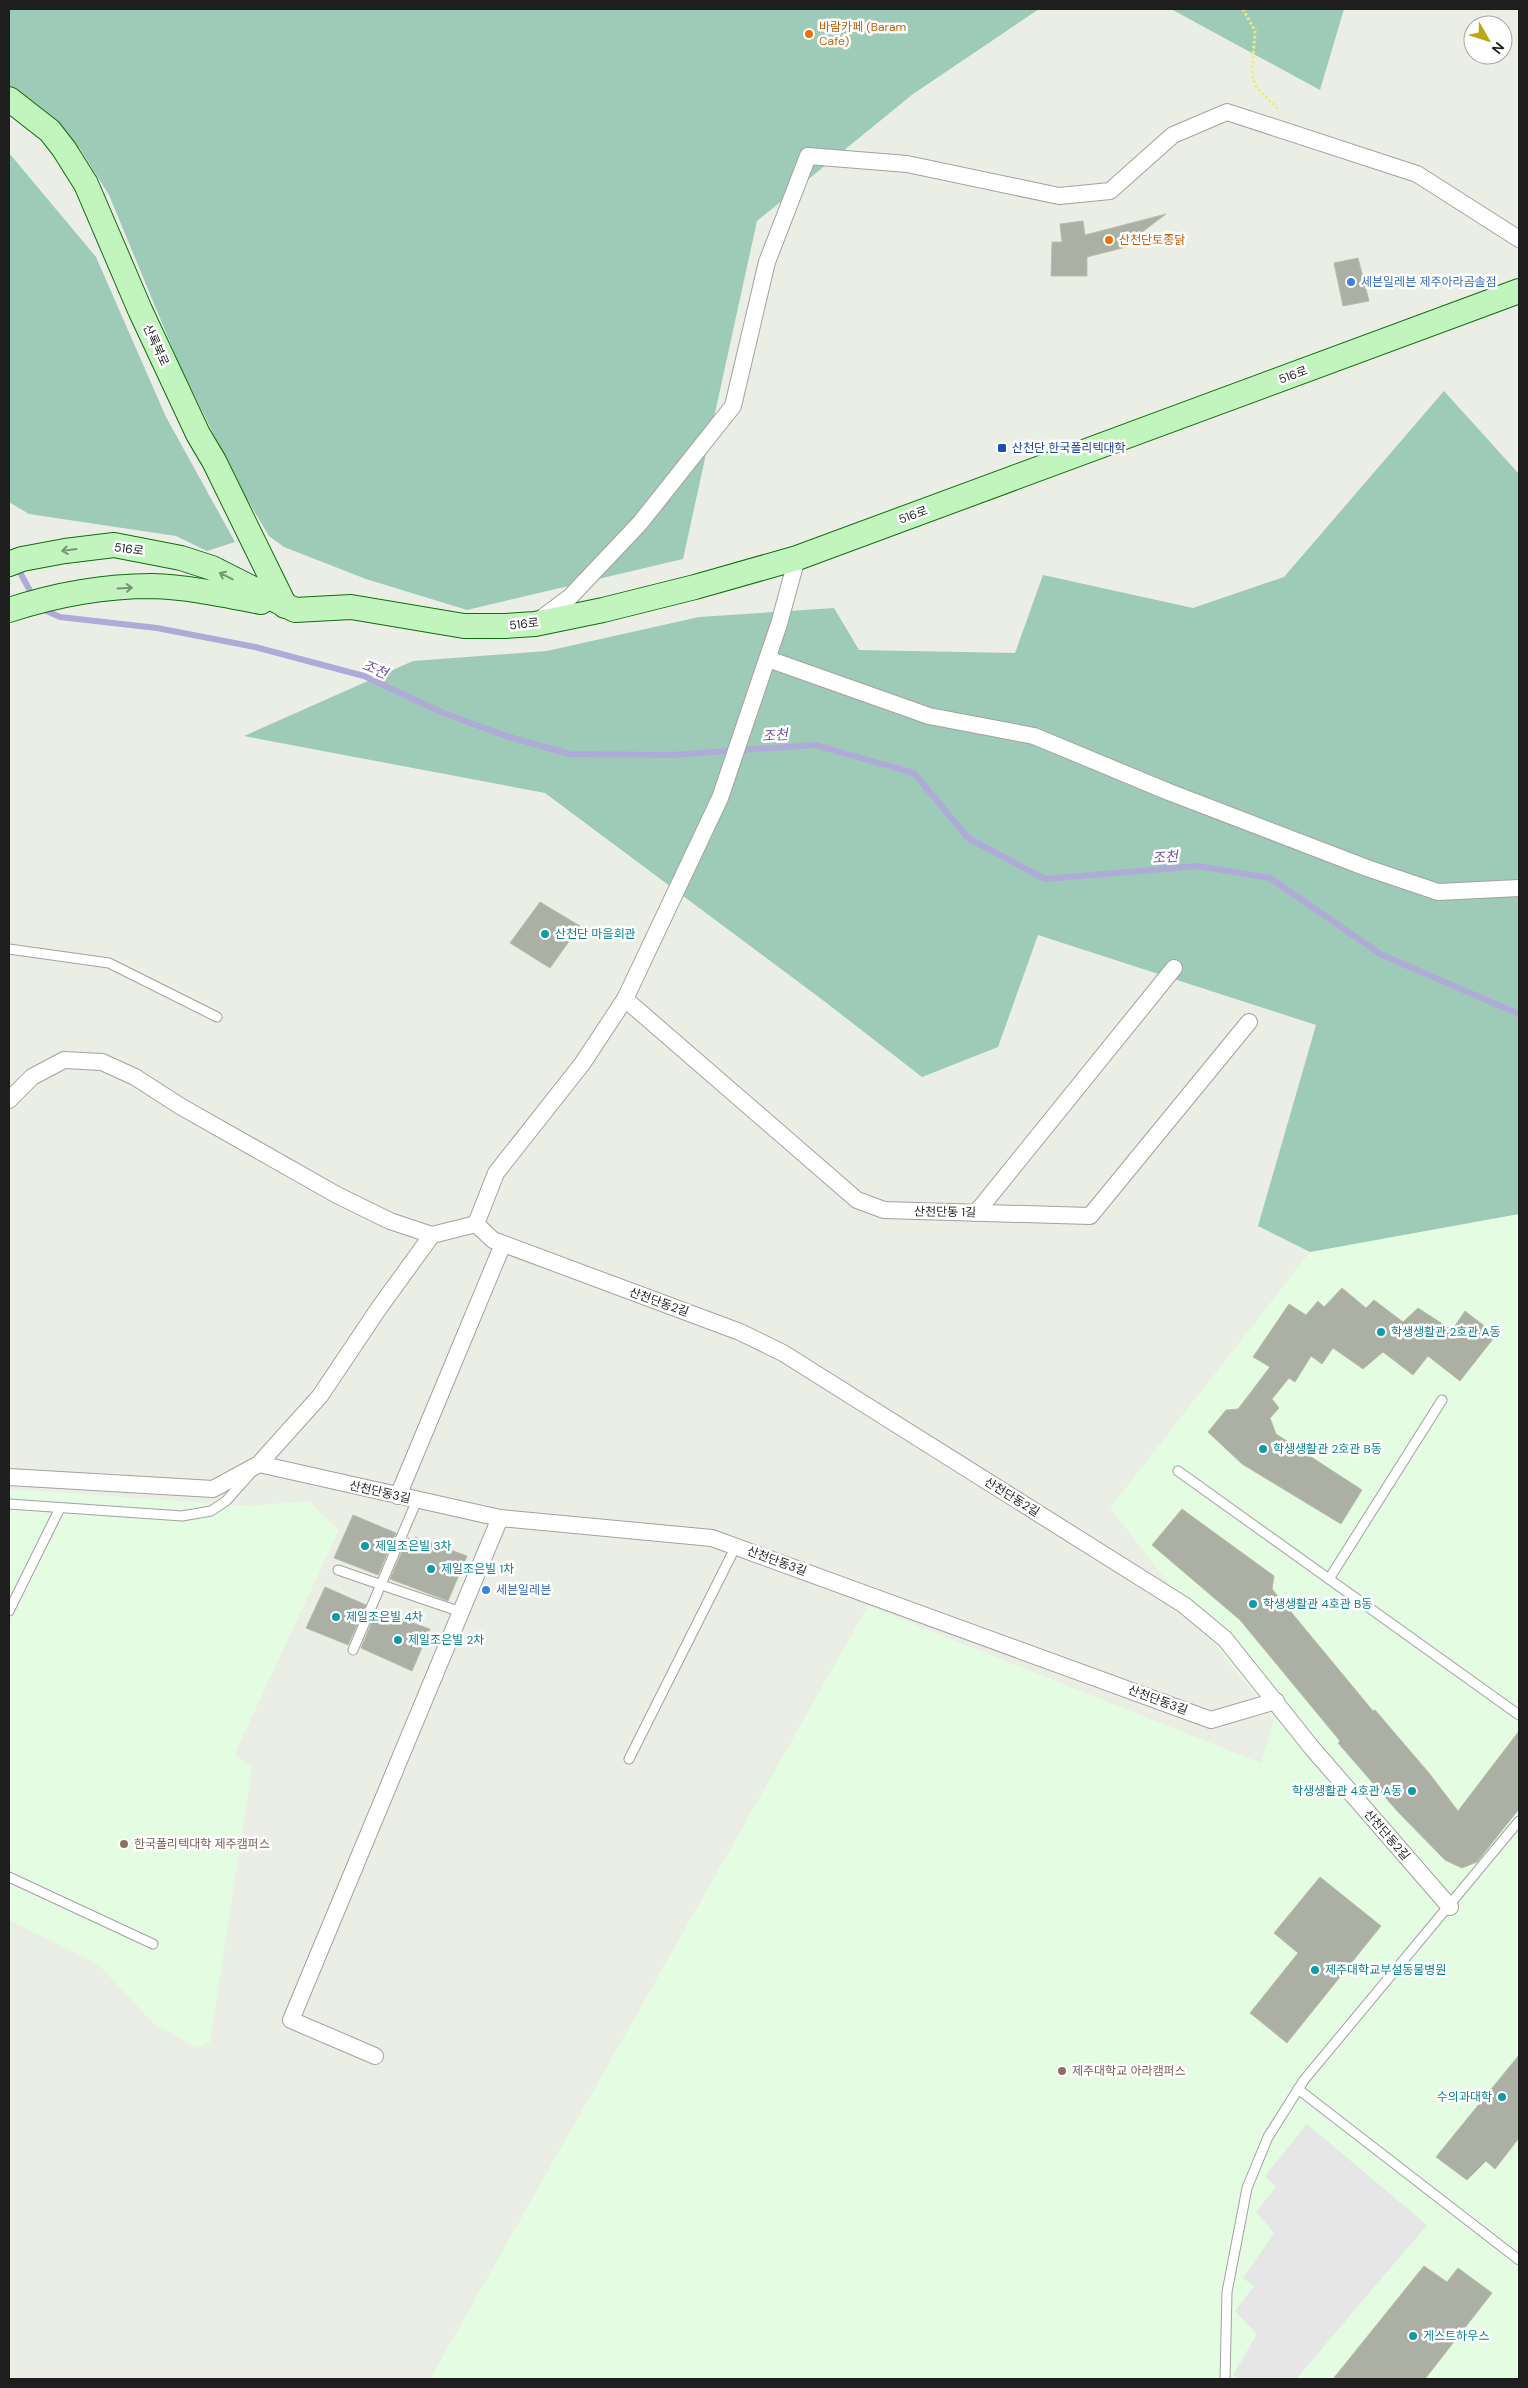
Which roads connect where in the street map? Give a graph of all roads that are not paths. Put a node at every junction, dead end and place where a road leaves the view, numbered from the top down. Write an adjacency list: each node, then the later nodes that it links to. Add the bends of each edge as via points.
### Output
1 (9, 99): 6 (main road, 산록북로, via 50,131 86,184 198,434)
2 (1519, 239): 8 (street, via 1417,174 1227,112 1173,135 1110,190 1059,196 907,164 808,156 767,262 733,406 640,523 570,597)
3 (1519, 291): 4 (main road, 516로)
4 (797, 558): 8 (main road, 516로, via 685,590); 9 (street)
5 (15, 561): 6 (main road, 516로, one-way to 5, via 212,568 181,558 114,545)
6 (285, 606): 7 (main road, 516로, one-way to 6, via 42,599 102,589 152,586); 8 (main road, 516로, via 295,610 351,607 464,626)
7 (9, 610)
8 (535, 624)
9 (768, 658): 10 (street, via 929,716 1034,736 1169,792 1438,892); 13 (street, via 720,798)
10 (1519, 888)
11 (9, 949): 14 (lane, via 108,963)
12 (1174, 968): 17 (street)
13 (625, 999): 17 (street, 산천단동 1길, via 857,1200 884,1210); 18 (street, via 582,1064 496,1173)
14 (217, 1017)
15 (1249, 1022): 17 (street, 산천단동 1길, via 1090,1216)
16 (9, 1100): 19 (street, via 32,1078 64,1060 102,1062 135,1077 337,1195 390,1222)
17 (976, 1213)
18 (476, 1224): 19 (street); 20 (street, 산천단동2길)
19 (432, 1235): 22 (street, via 378,1308 320,1396)
20 (502, 1244): 25 (street); 37 (street, 산천단동2길, via 740,1332 783,1353 1184,1605 1225,1640)
21 (1442, 1400): 32 (lane)
22 (259, 1464): 24 (street, via 214,1489); 25 (street, 산천단동3길); 28 (lane, via 226,1501 211,1511 182,1516)
23 (1178, 1471): 32 (lane)
24 (9, 1477)
25 (398, 1496): 26 (street, 산천단동3길)
26 (417, 1500): 29 (street, 산천단동3길); 33 (lane)
27 (9, 1504): 28 (lane)
28 (60, 1508): 34 (lane)
29 (500, 1518): 30 (street, 산천단동3길, via 712,1538); 35 (street)
30 (736, 1546): 37 (street, 산천단동3길, via 1211,1720); 39 (lane)
31 (338, 1570): 33 (lane)
32 (1329, 1579): 38 (lane)
33 (381, 1585): 35 (lane); 36 (lane)
34 (9, 1611)
35 (461, 1612): 44 (street, via 290,2020)
36 (353, 1650)
37 (1276, 1701): 42 (street, 산천단동2길, via 1312,1748)
38 (1519, 1715)
39 (629, 1759)
40 (1519, 1822): 42 (lane)
41 (9, 1877): 43 (lane)
42 (1450, 1907): 45 (lane)
43 (152, 1944)
44 (375, 2056)
45 (1298, 2089): 46 (lane); 47 (lane, via 1268,2137 1247,2188 1227,2292)
46 (1519, 2260)
47 (1225, 2379)

